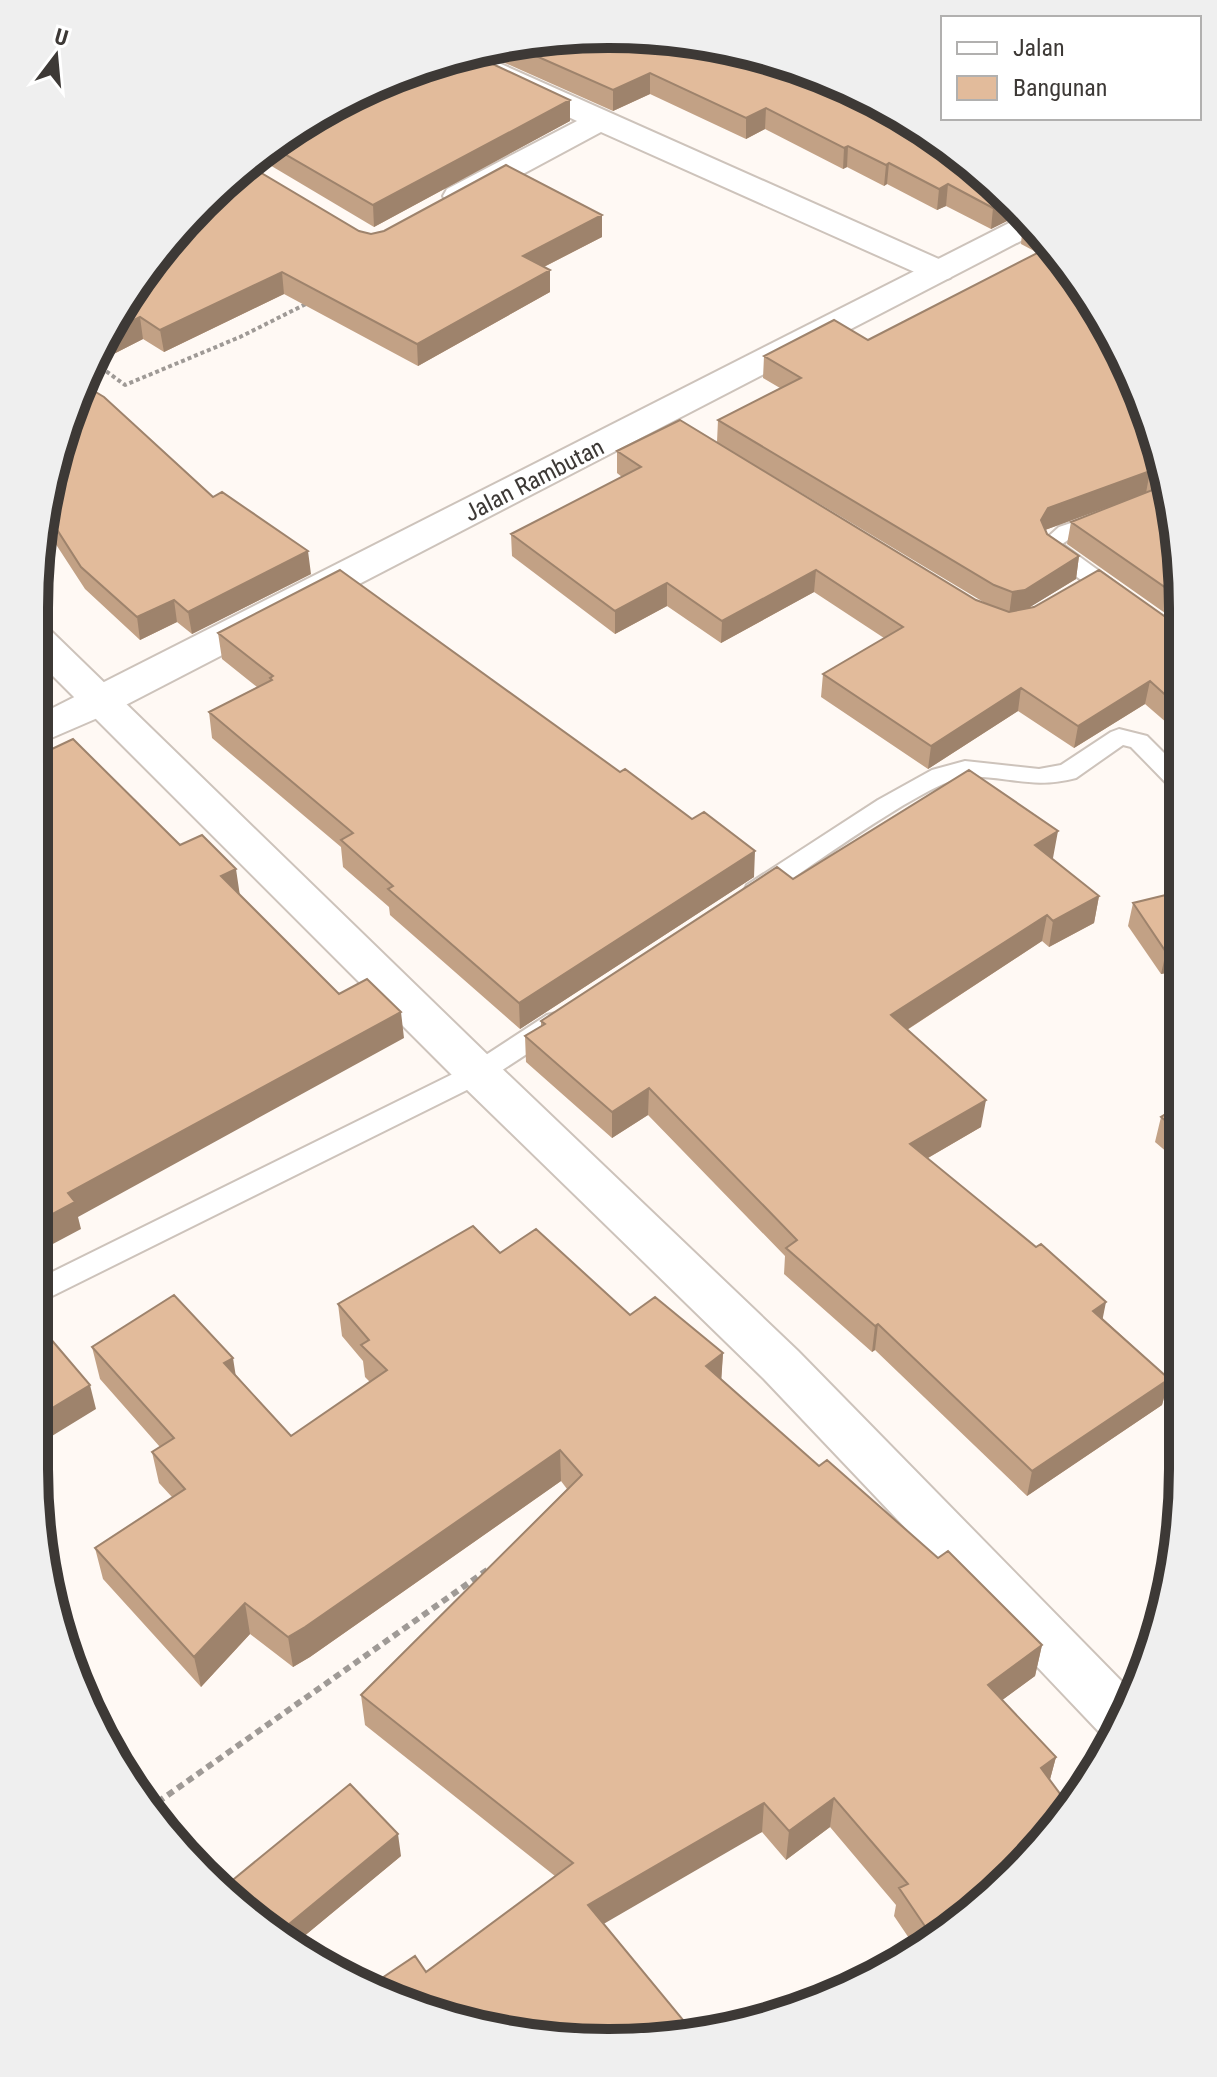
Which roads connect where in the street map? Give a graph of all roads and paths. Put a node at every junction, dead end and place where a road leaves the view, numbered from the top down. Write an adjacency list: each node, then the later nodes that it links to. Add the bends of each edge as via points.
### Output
1 (476, 64): 2 (street)
2 (600, 121): 3 (street); 5 (street)
3 (439, 206)
4 (1020, 229): 5 (street, Jalan Rambutan)
5 (939, 271): 11 (street, Jalan Rambutan, via 670,424)
6 (318, 298): 7 (path, via 125,385)
7 (103, 369)
8 (1124, 511): 9 (lane, via 1054,538 1054,550 1088,584)
9 (1134, 606)
10 (48, 649): 11 (street)
11 (102, 701): 12 (street, Jalan Rambutan); 16 (street)
12 (48, 726)
13 (1169, 772): 14 (lane, via 1139,741 1119,737 1068,772 1039,777 965,769 940,776)
14 (741, 901)
15 (570, 1013): 16 (lane)
16 (478, 1073): 17 (lane); 19 (street, via 781,1365)
17 (48, 1287)
18 (501, 1560): 20 (path)
19 (1114, 1710)
20 (158, 1802)

